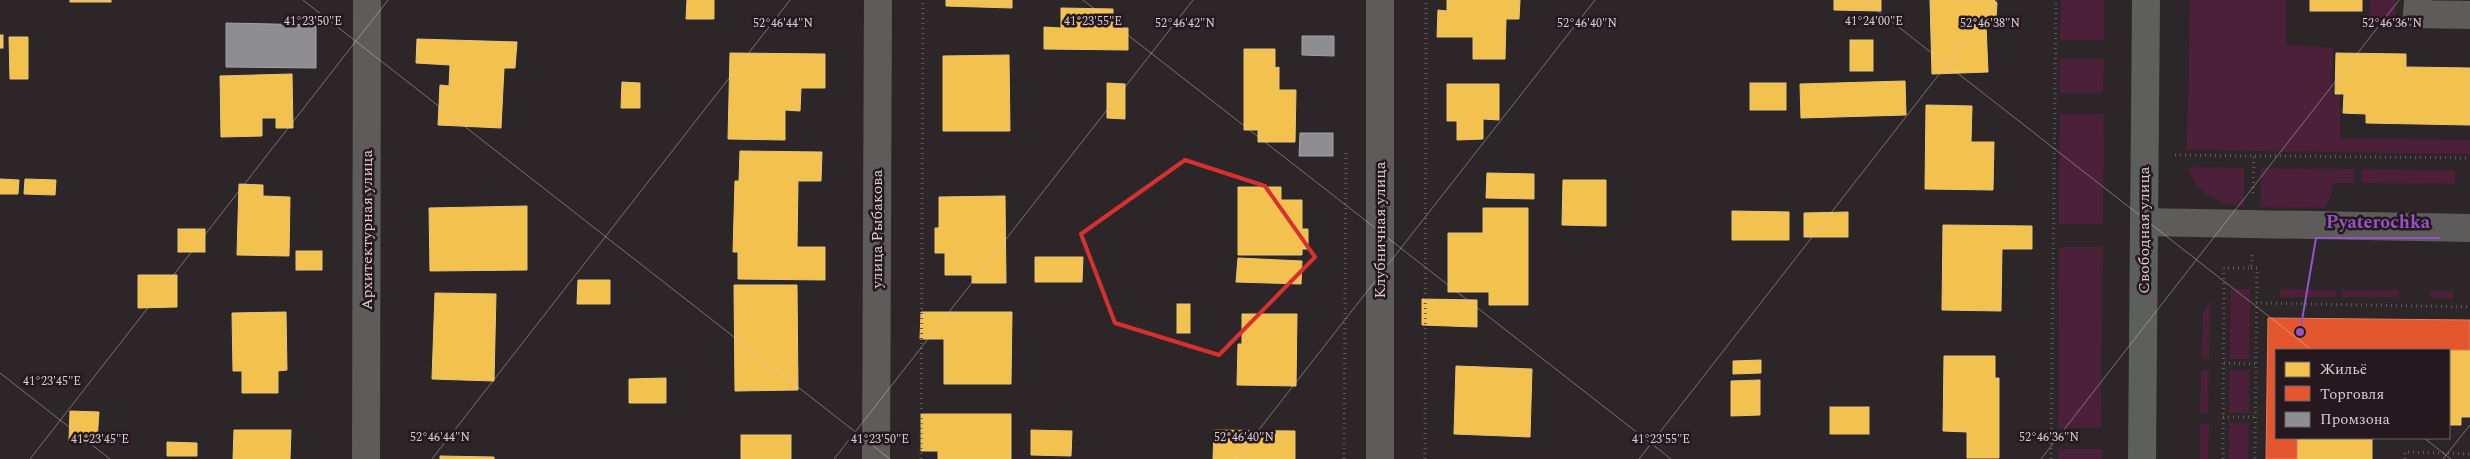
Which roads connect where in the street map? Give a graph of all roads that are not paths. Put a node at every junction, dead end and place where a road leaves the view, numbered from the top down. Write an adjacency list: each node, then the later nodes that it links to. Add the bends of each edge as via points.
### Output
1 (367, 0): 9 (street, Архитектурная улица)
2 (878, 0): 10 (street, улица Рыбакова)
3 (1380, 0): 11 (street, Клубничная улица)
4 (2146, 0): 7 (main road, Свободная улица)
5 (2418, 0): 6 (street, via 2417,14)
6 (2470, 16)
7 (2144, 222): 8 (street); 12 (main road, Свободная улица)
8 (2470, 228)
9 (366, 459)
10 (876, 459)
11 (1380, 459)
12 (2142, 459)

